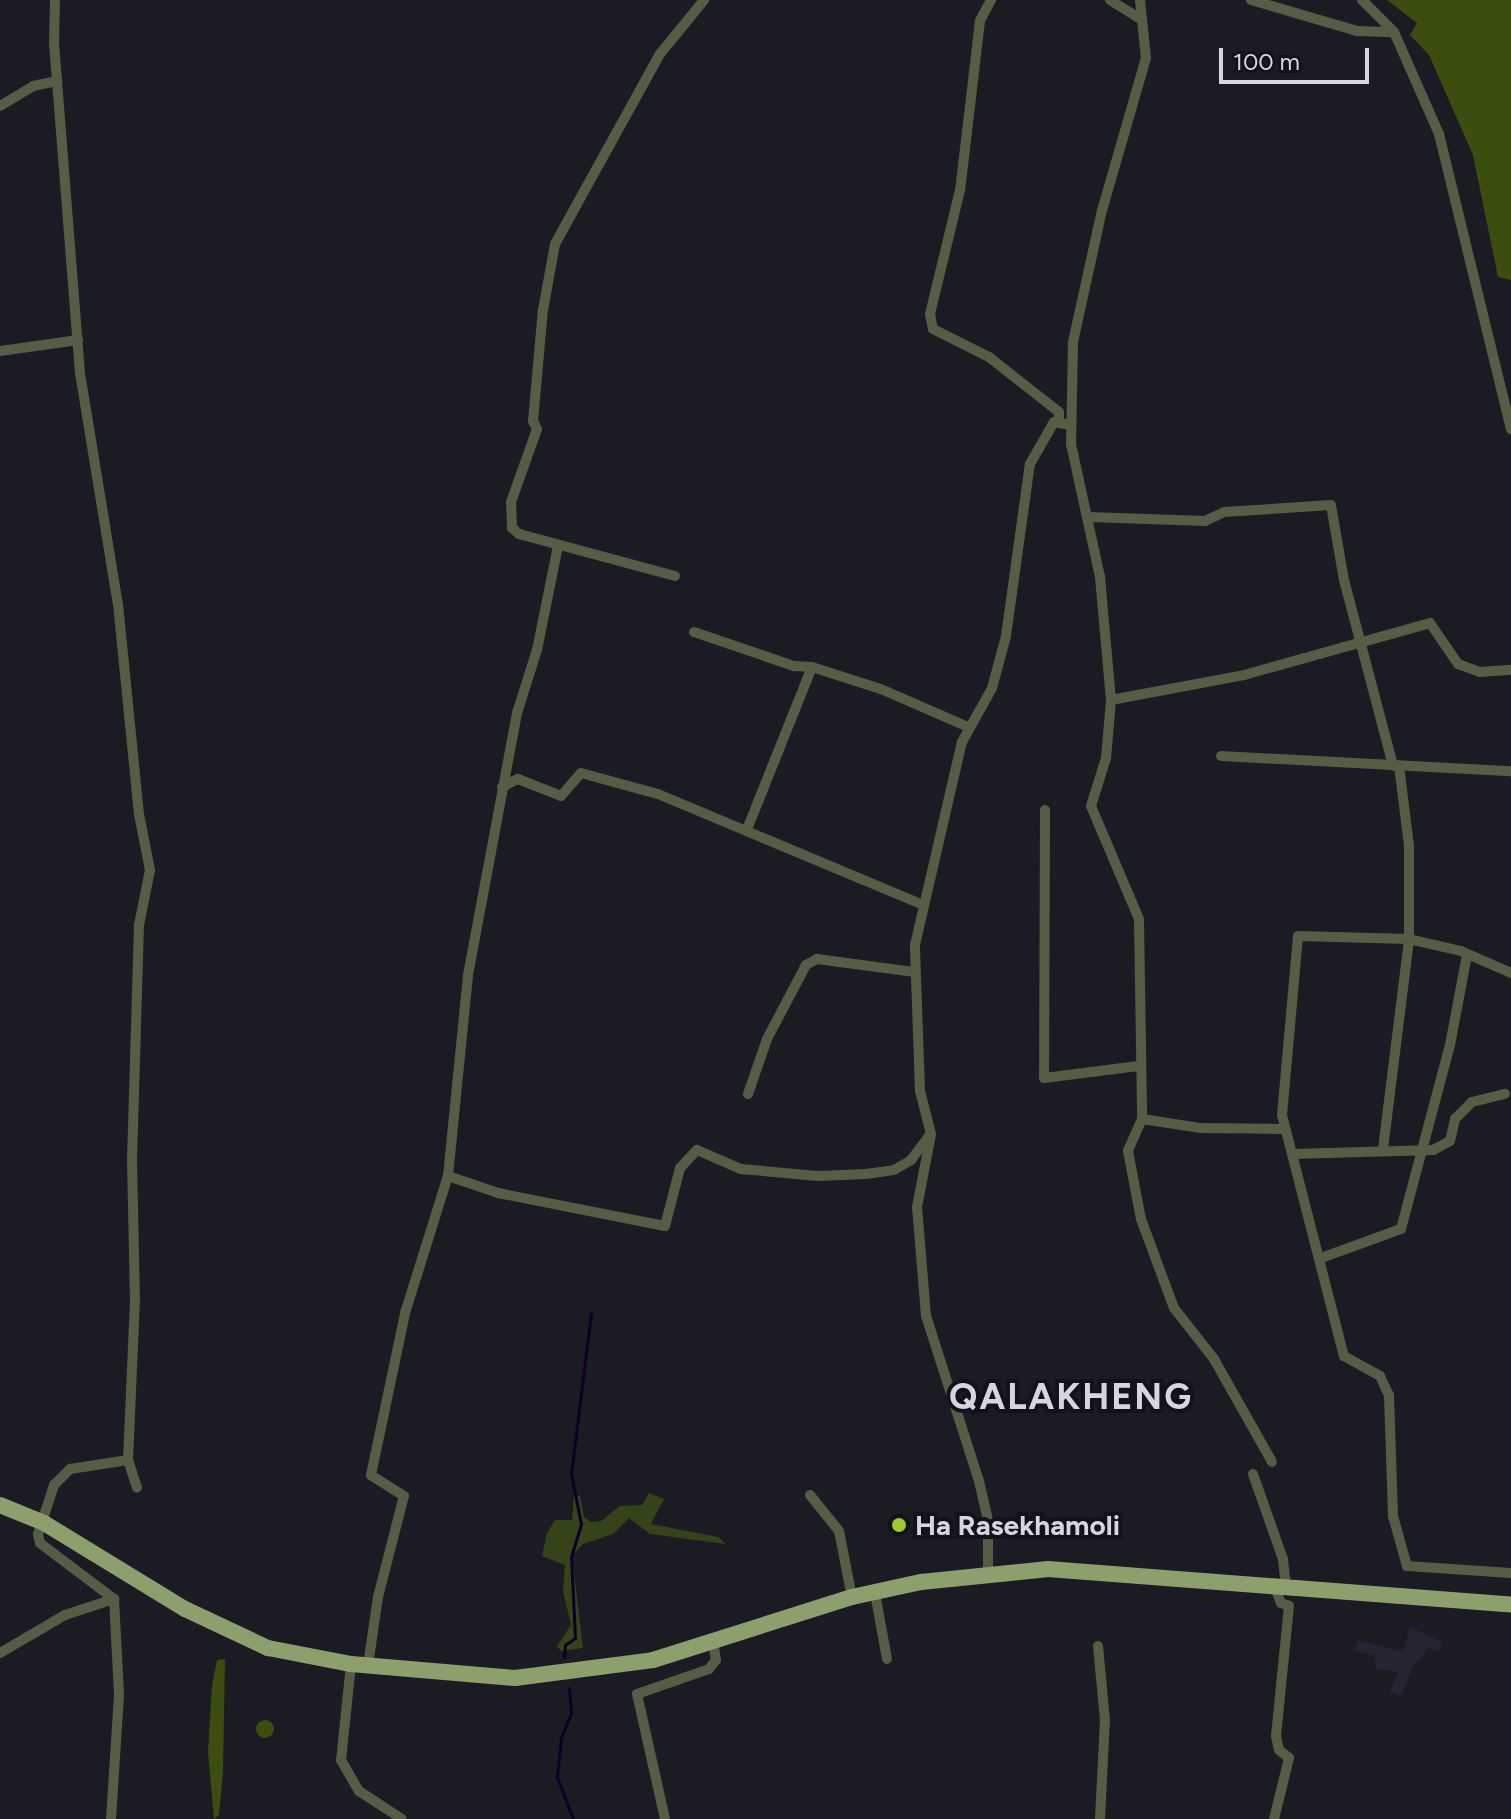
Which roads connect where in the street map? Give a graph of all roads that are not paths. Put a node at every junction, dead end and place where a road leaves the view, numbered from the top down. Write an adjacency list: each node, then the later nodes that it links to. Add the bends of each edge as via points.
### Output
1 (55, 0): 10 (street)
2 (704, 0): 18 (street, via 660,54 555,244 543,310 533,421 537,429 510,512 512,528 519,534)
3 (991, 0): 14 (street, via 980,21 960,190 930,314 933,329 989,357 1059,412)
4 (1110, 0): 8 (street)
5 (1140, 0): 8 (street)
6 (1251, 0): 9 (street, via 1357,31)
7 (1362, 0): 9 (street)
8 (1141, 19): 15 (street, via 1146,58 1102,210 1073,342)
9 (1394, 32): 16 (street, via 1439,134)
10 (57, 81): 11 (street, via 33,86); 12 (street)
11 (0, 106)
12 (78, 340): 13 (street); 48 (street, via 150,870 139,925 137,976 135,1300)
13 (0, 351)
14 (1059, 423): 15 (street); 25 (street, via 1054,422 1030,464 1006,636 992,688)
15 (1071, 425): 17 (street, via 1076,477)
16 (1511, 429)
17 (1089, 517): 21 (street, via 1205,521 1224,512 1331,505); 24 (street, via 1107,629)
18 (558, 546): 19 (street); 29 (street)
19 (675, 576)
20 (694, 632): 22 (street, via 794,666)
21 (1361, 644): 23 (street, via 1430,623 1458,664 1480,672); 24 (street, via 1326,649 1244,675); 27 (street)
22 (812, 667): 25 (street, via 907,698); 31 (street)
23 (1511, 670)
24 (1111, 700): 37 (street, via 1106,758 1091,806 1139,919)
25 (968, 727): 32 (street)
26 (1221, 756): 27 (street)
27 (1396, 766): 28 (street); 33 (street, via 1409,846)
28 (1511, 771)
29 (502, 787): 31 (street, via 518,779 561,796 581,773); 46 (street, via 468,975)
30 (1045, 810): 37 (street, via 1044,1078)
31 (748, 827): 32 (street)
32 (923, 905): 35 (street)
33 (1409, 939): 34 (street); 41 (street, via 1298,936); 43 (street)
34 (1467, 955): 36 (street); 44 (street, via 1450,1045)
35 (915, 972): 38 (street, via 817,959 806,965 767,1039); 42 (street, via 920,1091)
36 (1511, 973)
37 (1138, 1066): 40 (street)
38 (748, 1094)
39 (1505, 1094): 44 (street, via 1472,1102 1455,1119 1450,1141)
40 (1142, 1119): 41 (street, via 1201,1128); 49 (street, via 1128,1151 1141,1219 1159,1273 1174,1308 1214,1359)
41 (1283, 1129): 45 (street)
42 (931, 1134): 46 (street, via 911,1160 894,1170 866,1174 741,1169 697,1150 680,1168 665,1226 498,1193); 55 (street, via 917,1207 926,1316 985,1507)
43 (1383, 1149): 44 (street); 45 (street)
44 (1421, 1151): 47 (street, via 1401,1229)
45 (1292, 1154): 47 (street)
46 (448, 1176): 66 (street, via 405,1313 371,1475 404,1496)
47 (1321, 1258): 56 (street, via 1344,1356 1380,1376 1389,1395 1393,1516 1407,1566)
48 (128, 1460): 51 (street); 54 (street, via 70,1469 54,1485)
49 (1272, 1462)
50 (1253, 1474): 57 (street, via 1283,1559)
51 (137, 1488)
52 (810, 1495): 59 (street, via 839,1531)
53 (0, 1505): 54 (main road)
54 (44, 1523): 60 (street, via 40,1543); 66 (main road, via 236,1635 291,1654)
55 (988, 1573): 57 (main road, via 1048,1569); 58 (main road)
56 (1511, 1573)
57 (1280, 1586): 61 (main road); 71 (street, via 1281,1603 1289,1606 1276,1726 1279,1750 1289,1758)
58 (875, 1593): 59 (main road); 65 (street)
59 (852, 1597): 62 (main road)
60 (114, 1599): 64 (street, via 65,1615); 67 (street, via 119,1694)
61 (1511, 1605)
62 (713, 1642): 66 (main road, via 653,1660 515,1678); 69 (street, via 716,1660 709,1669 637,1694)
63 (1098, 1646): 70 (street, via 1105,1720)
64 (0, 1653)
65 (887, 1659)
66 (360, 1665): 68 (street, via 341,1760 359,1791)
67 (111, 1819)
68 (402, 1819)
69 (665, 1819)
70 (1100, 1819)
71 (1274, 1819)

